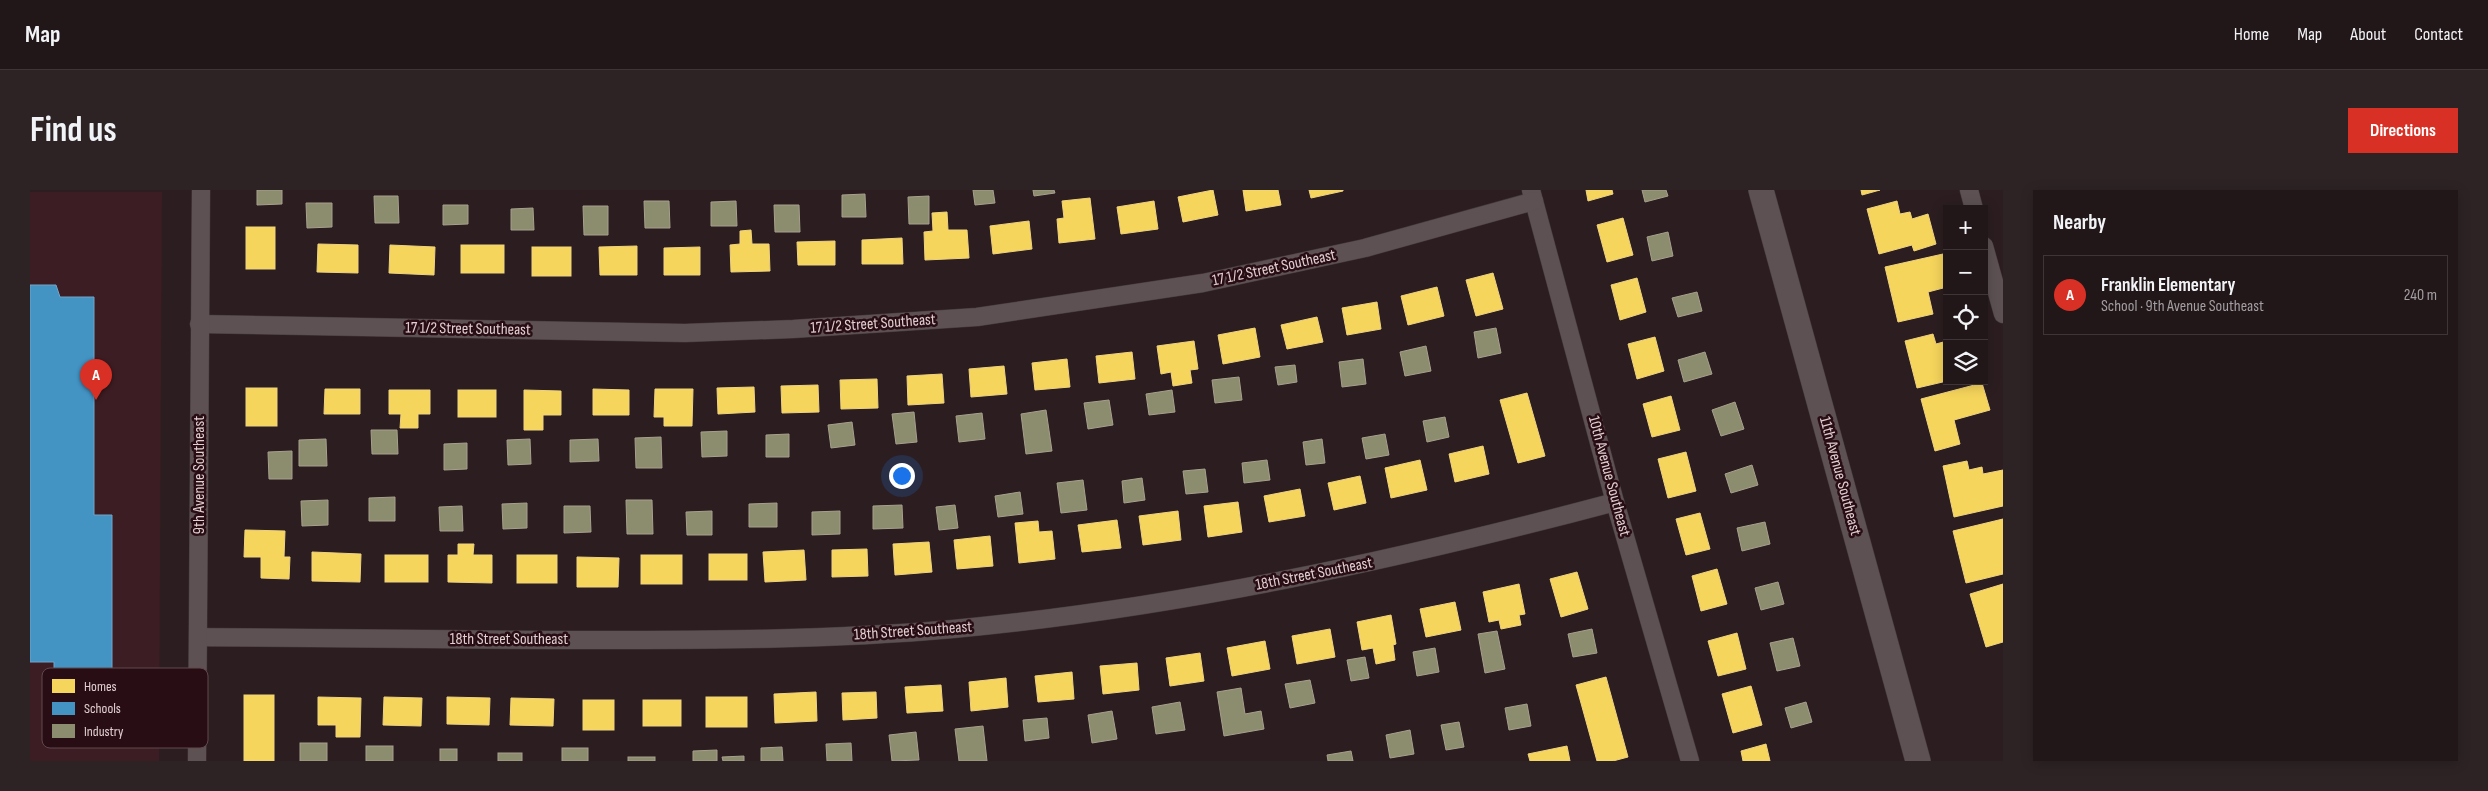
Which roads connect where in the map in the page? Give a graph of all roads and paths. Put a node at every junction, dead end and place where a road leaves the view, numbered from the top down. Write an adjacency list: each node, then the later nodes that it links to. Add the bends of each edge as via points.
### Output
1 (201, 190): 8 (street, 9th Avenue Southeast)
2 (1761, 190): 15 (main road, 11th Avenue Southeast)
3 (1969, 190): 5 (street)
4 (1532, 195): 8 (street, 17 1/2 Street Southeast, via 1365,248 1203,283 977,317 685,333); 9 (street, 10th Avenue Southeast)
5 (1973, 205)
6 (1985, 250): 7 (street)
7 (2003, 314)
8 (199, 324): 10 (street, 9th Avenue Southeast)
9 (1615, 502): 10 (street, 18th Street Southeast, via 1392,558 1262,585 1105,612 950,629 801,638 652,640); 14 (street, 10th Avenue Southeast)
10 (199, 637): 11 (street, 9th Avenue Southeast)
11 (198, 668)
12 (197, 748): 13 (street, 9th Avenue Southeast)
13 (197, 761)
14 (1690, 761)
15 (1918, 761)

